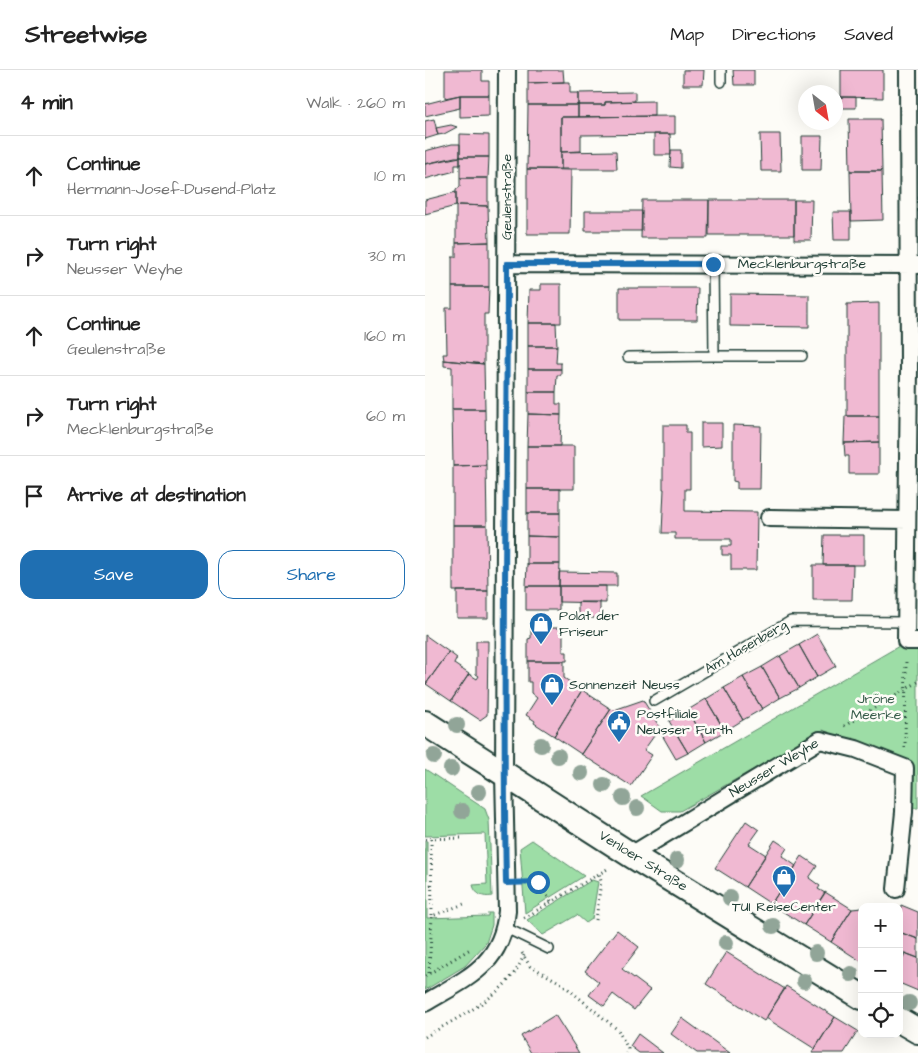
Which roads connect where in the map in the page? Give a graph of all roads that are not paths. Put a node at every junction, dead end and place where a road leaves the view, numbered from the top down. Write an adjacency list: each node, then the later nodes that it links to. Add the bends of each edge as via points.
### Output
1 (507, 70): 5 (street, Geulenstraße)
2 (721, 70): 4 (lane)
3 (908, 70): 7 (street)
4 (721, 82)
5 (507, 264): 6 (street, Mecklenburgstraße); 17 (street, Geulenstraße)
6 (713, 264): 7 (street, Mecklenburgstraße); 8 (lane)
7 (913, 265): 12 (street)
8 (714, 356): 9 (lane); 10 (lane)
9 (802, 356)
10 (628, 357)
11 (769, 518): 12 (street)
12 (907, 520): 13 (street)
13 (906, 622): 14 (street); 15 (lane, Am Hasenberg, via 791,621)
14 (912, 641)
15 (654, 701)
16 (425, 723): 17 (main road, Venloer Straße)
17 (504, 774): 18 (main road, Venloer Straße); 20 (street)
18 (631, 855): 19 (street, Neusser Weyhe, via 820,740 856,749 905,768); 22 (main road, Venloer Straße)
19 (896, 889)
20 (506, 928): 21 (lane); 23 (street, via 487,962 474,974)
21 (549, 949)
22 (858, 995)
23 (425, 1004)
24 (903, 1014): 25 (main road)
25 (918, 1019)
26 (903, 1022): 27 (main road)
27 (918, 1031)

